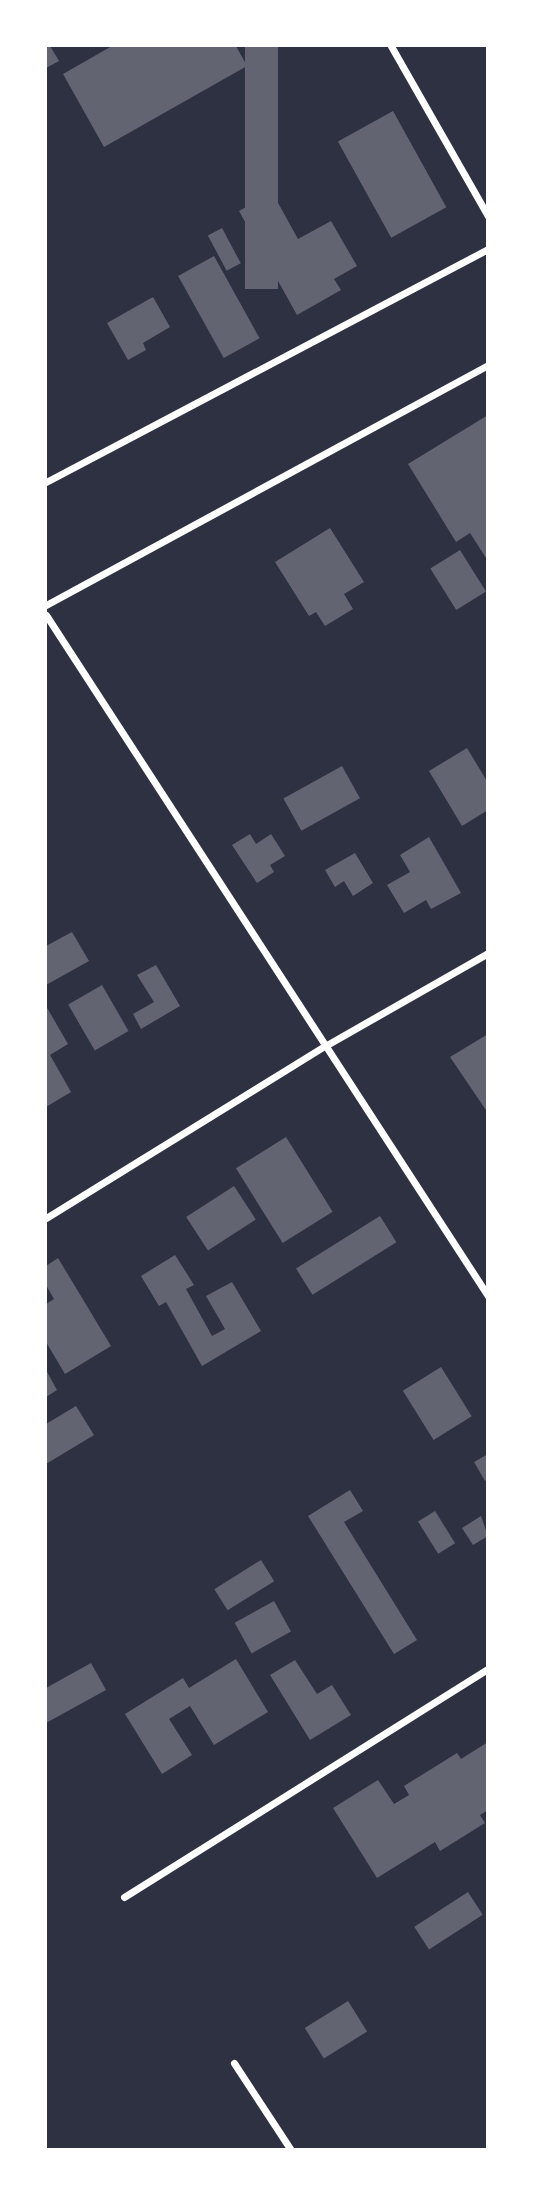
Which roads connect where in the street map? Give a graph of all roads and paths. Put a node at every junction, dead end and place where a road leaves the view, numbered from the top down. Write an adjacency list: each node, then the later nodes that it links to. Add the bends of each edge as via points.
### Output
1 (391, 46): 2 (street)
2 (488, 216)
3 (488, 249): 5 (street)
4 (488, 365): 6 (street)
5 (46, 482)
6 (46, 605)
7 (46, 615): 9 (street)
8 (488, 953): 9 (street)
9 (326, 1046): 10 (street); 11 (street)
10 (46, 1218)
11 (488, 1296)
12 (488, 1669): 13 (street)
13 (124, 1897)
14 (234, 2063): 15 (street)
15 (291, 2150)

